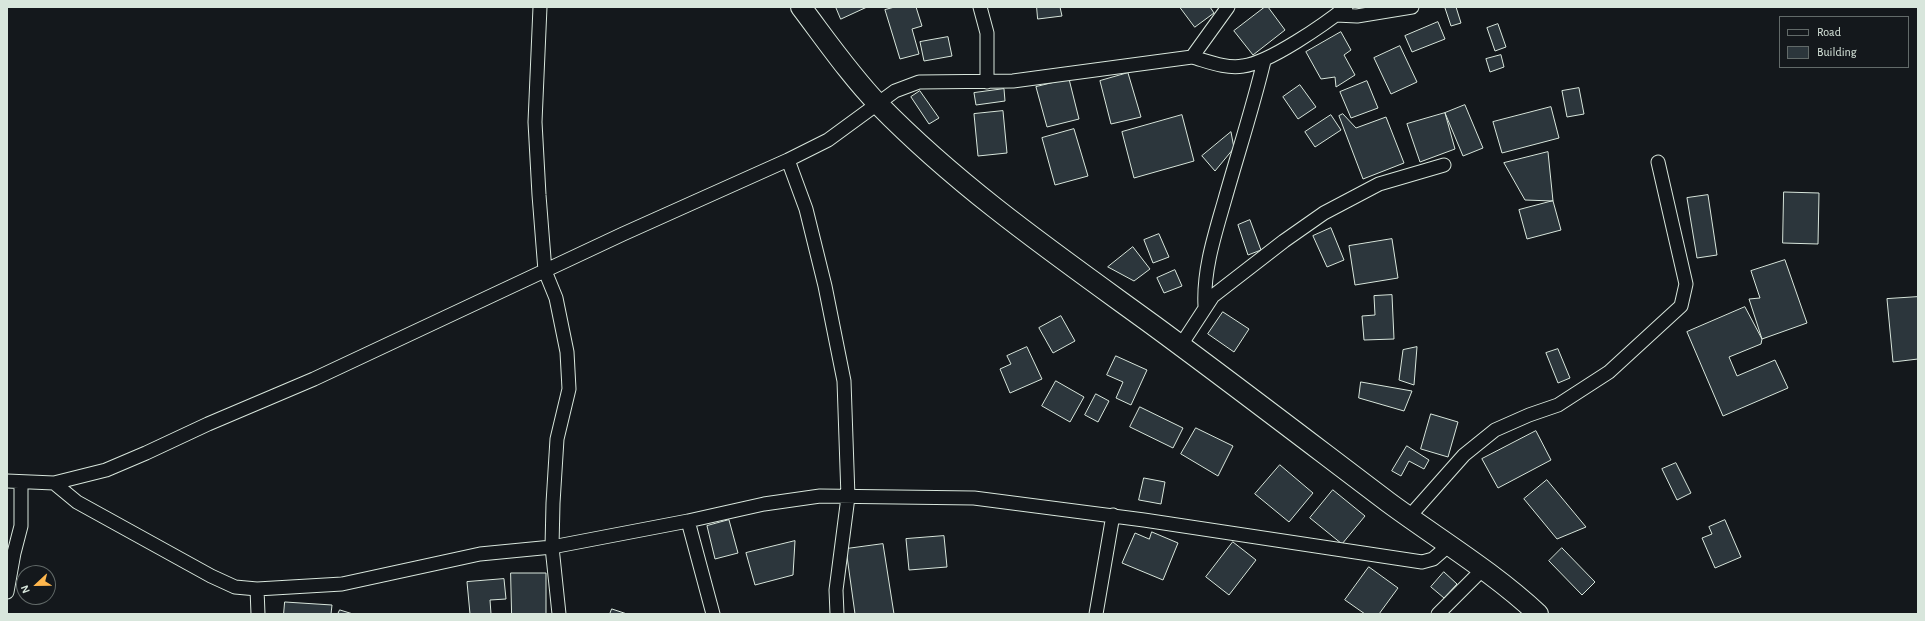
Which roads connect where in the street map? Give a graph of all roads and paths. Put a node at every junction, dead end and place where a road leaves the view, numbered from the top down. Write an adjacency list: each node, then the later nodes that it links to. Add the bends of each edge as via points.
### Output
1 (540, 7): 14 (street, via 535,122)
2 (801, 7): 10 (main road)
3 (980, 7): 9 (street, via 987,33)
4 (1228, 7): 7 (street)
5 (1412, 7): 6 (street, via 1358,16)
6 (1341, 11): 8 (street)
7 (1192, 57): 8 (street, via 1242,67); 9 (street, via 1013,81)
8 (1264, 61): 15 (street, via 1215,234 1204,286)
9 (987, 82): 10 (street, via 919,82 895,91)
10 (878, 103): 11 (street, via 828,140); 16 (main road, via 932,157 1016,225)
11 (788, 160): 14 (street); 20 (street, via 808,217 844,381)
12 (1658, 162): 22 (street, via 1686,284 1681,306 1609,372 1558,405 1529,415 1490,434 1464,455)
13 (1444, 164): 15 (street, via 1379,184 1324,213 1224,287)
14 (546, 271): 19 (street, via 314,379 140,456 106,470); 25 (street, via 556,298 567,352 569,389 557,438)
15 (1205, 306): 16 (street)
16 (1181, 345): 22 (main road)
17 (7, 481): 18 (street)
18 (21, 482): 19 (street); 28 (street, via 22,526)
19 (54, 484): 27 (street, via 77,502 211,576 235,587)
20 (848, 497): 21 (street, via 974,498); 23 (street, via 820,496 764,504); 32 (street, via 836,590)
21 (1113, 516): 24 (street, via 1422,562 1433,559); 33 (street)
22 (1409, 517): 24 (main road)
23 (688, 521): 25 (street); 31 (street)
24 (1448, 546): 26 (main road)
25 (552, 547): 27 (street, via 480,554 342,584); 30 (street)
26 (1484, 568): 34 (street); 35 (main road)
27 (257, 589): 29 (street)
28 (7, 592)
29 (258, 614)
30 (559, 614)
31 (713, 614)
32 (837, 614)
33 (1096, 614)
34 (1438, 614)
35 (1538, 614)

